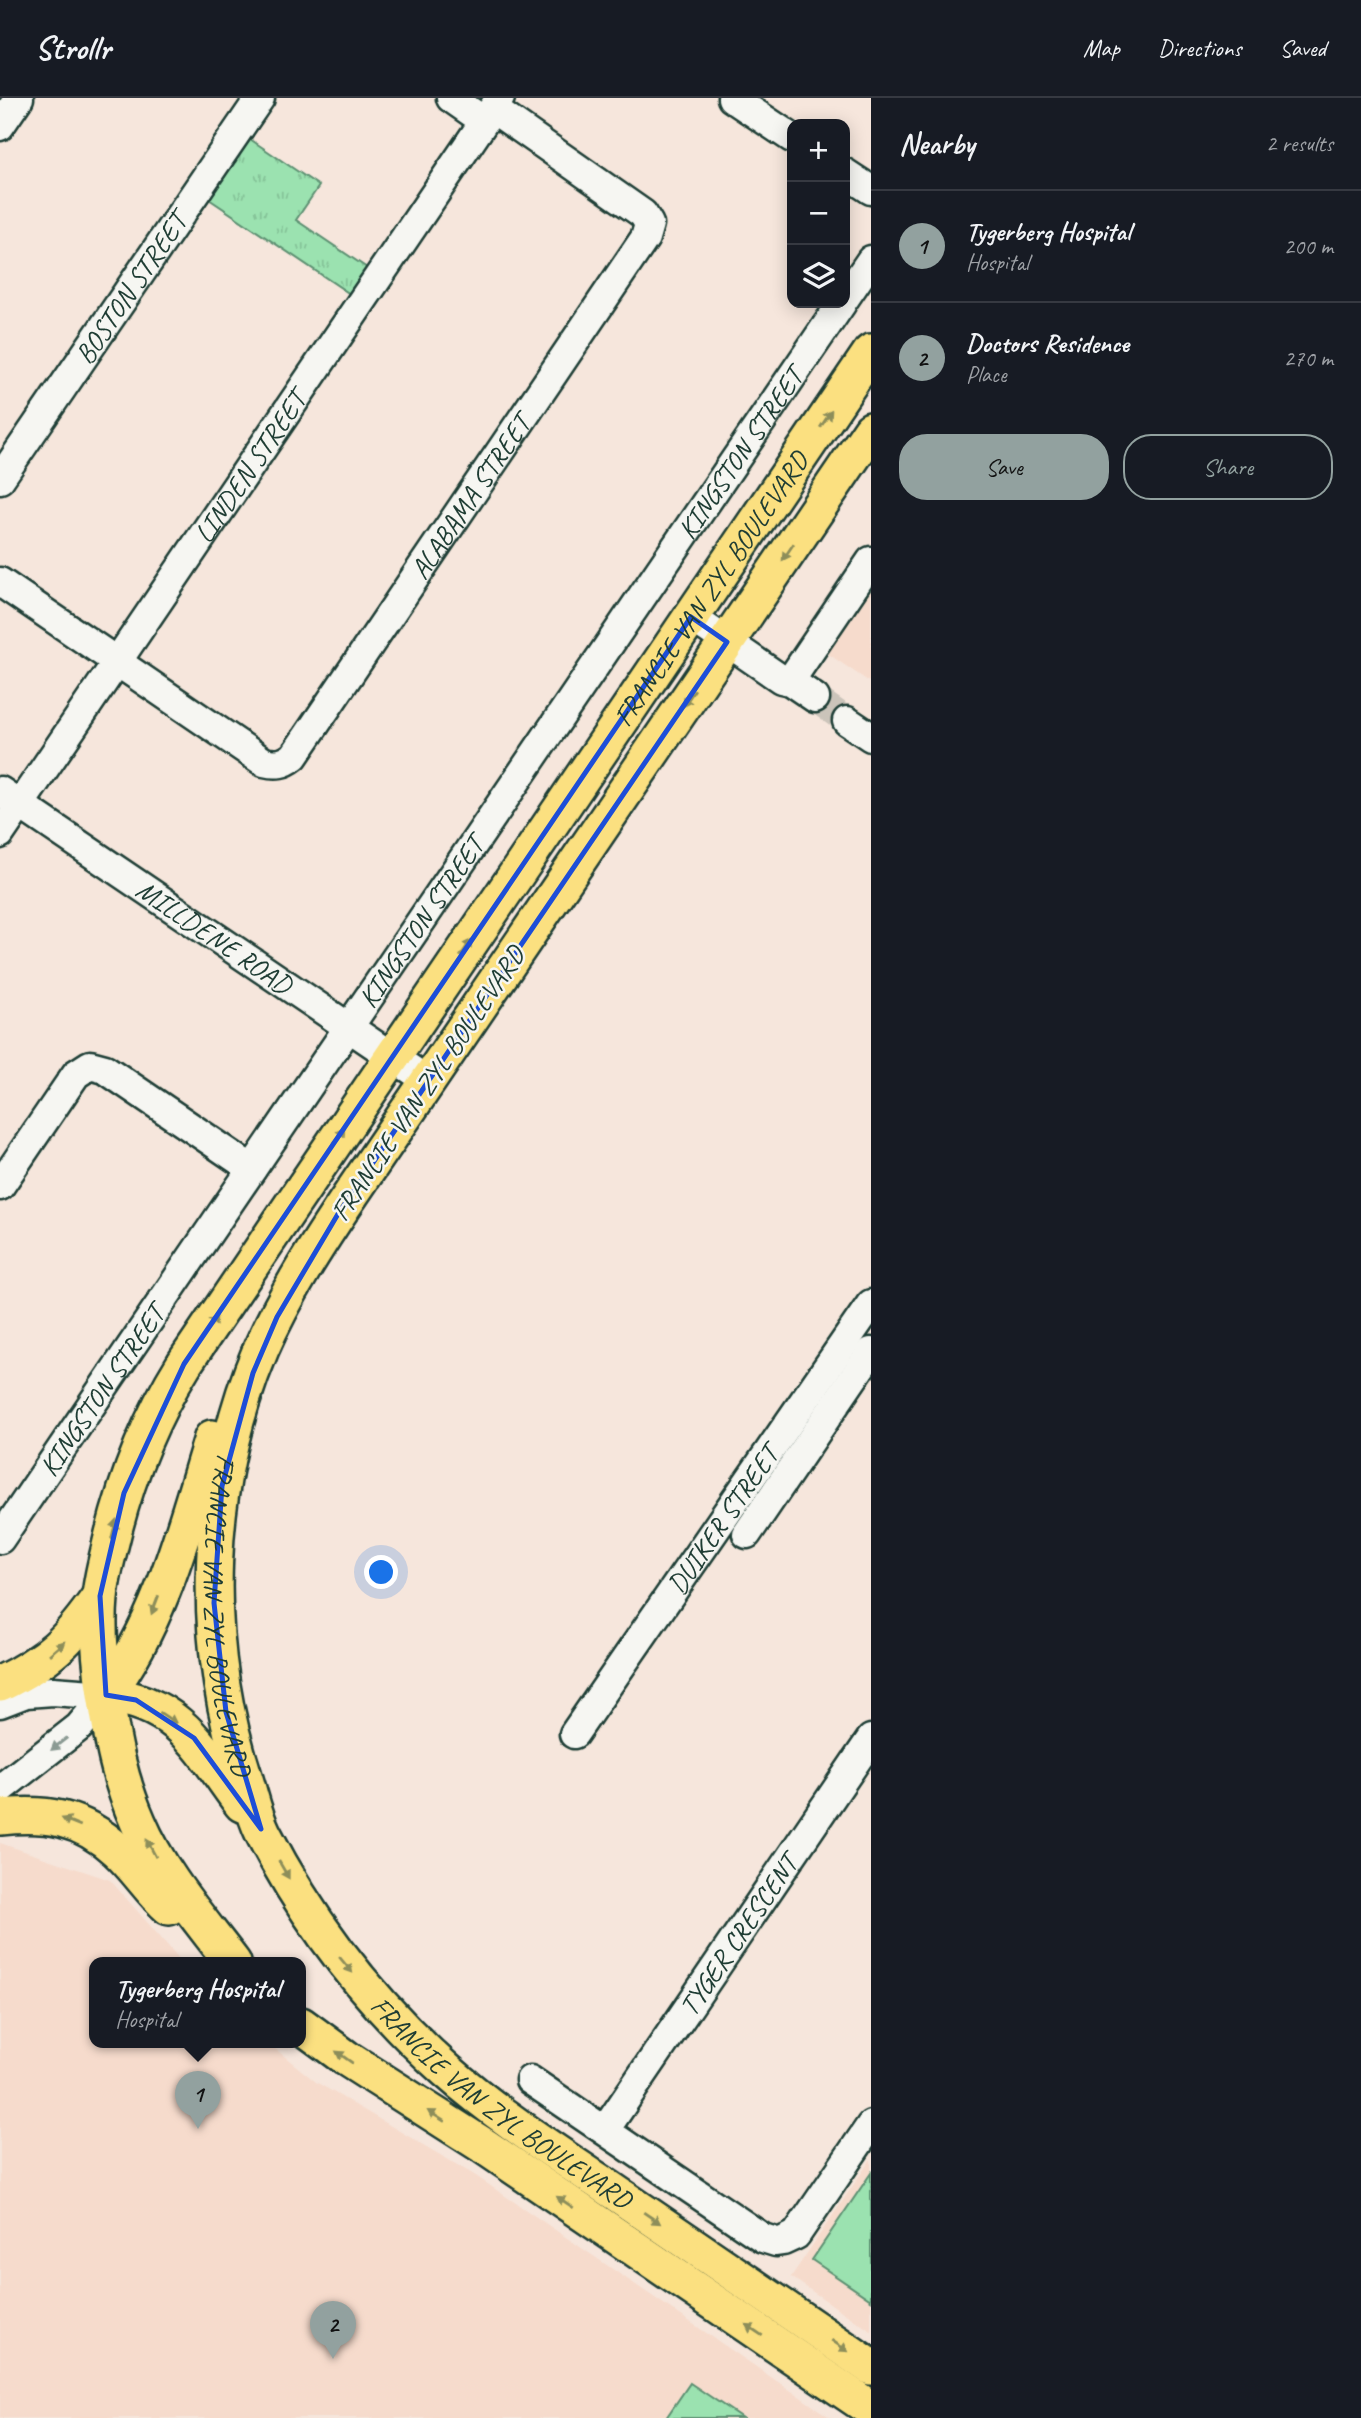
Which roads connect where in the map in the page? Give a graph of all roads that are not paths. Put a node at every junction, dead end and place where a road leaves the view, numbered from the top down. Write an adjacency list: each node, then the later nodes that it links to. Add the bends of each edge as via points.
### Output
1 (19, 98): 6 (street)
2 (260, 98): 15 (street, BOSTON STREET)
3 (451, 98): 5 (street)
4 (737, 99): 7 (street)
5 (492, 109): 20 (street, LINDEN STREET); 20 (street, ALABAMA STREET, via 643,214 649,224 639,248 294,756 285,763 264,762)
6 (0, 126)
7 (787, 134)
8 (850, 176): 9 (street)
9 (871, 190)
10 (871, 260): 11 (street)
11 (850, 291)
12 (839, 308): 27 (street, KINGSTON STREET)
13 (871, 352): 18 (main road, FRANCIE VAN ZYL BOULEVARD, one-way to 13)
14 (871, 430): 19 (main road, FRANCIE VAN ZYL BOULEVARD, one-way to 19)
15 (0, 479)
16 (871, 561): 21 (street)
17 (0, 582): 20 (street)
18 (691, 617): 19 (street); 28 (main road, FRANCIE VAN ZYL BOULEVARD, one-way to 18)
19 (727, 642): 21 (street); 29 (main road, FRANCIE VAN ZYL BOULEVARD, one-way to 29)
20 (118, 663): 25 (street, LINDEN STREET)
21 (790, 681): 22 (street)
22 (815, 698)
23 (847, 721): 24 (street)
24 (871, 737)
25 (10, 798): 26 (street, LINDEN STREET); 27 (street, MILLDENE ROAD)
26 (0, 834)
27 (348, 1027): 28 (street, MILLDENE ROAD); 30 (street, KINGSTON STREET)
28 (393, 1056): 29 (street, MILLDENE ROAD); 37 (main road, FRANCIE VAN ZYL BOULEVARD, one-way to 28, via 124,1493 170,1386)
29 (428, 1081): 32 (main road, FRANCIE VAN ZYL BOULEVARD)
30 (252, 1169): 31 (street, via 105,1069 90,1065 76,1074); 36 (street, KINGSTON STREET)
31 (0, 1186)
32 (338, 1214): 39 (main road, one-way to 39, via 290,1273 257,1329 220,1413 176,1552 143,1636); 45 (main road, FRANCIE VAN ZYL BOULEVARD, via 261,1350 232,1441 219,1515 214,1603 222,1685 237,1754)
33 (871, 1304): 41 (street, DUIKER STREET)
34 (866, 1370): 35 (street)
35 (747, 1534)
36 (0, 1539)
37 (100, 1596): 38 (main road, one-way to 37, via 61,1646); 39 (main road, FRANCIE VAN ZYL BOULEVARD, via 99,1657)
38 (0, 1684)
39 (106, 1695): 40 (street, via 26,1693); 43 (street, one-way to 43, via 79,1727); 45 (main road, one-way to 45, via 124,1696 148,1706 194,1738); 47 (main road, FRANCIE VAN ZYL BOULEVARD, one-way to 39, via 176,1888 138,1824 110,1735)
40 (0, 1703)
41 (574, 1734)
42 (871, 1739): 51 (street, TYGER CRESCENT)
43 (0, 1789)
44 (0, 1817): 46 (main road, one-way to 44, via 159,1898 117,1850 91,1831 47,1815)
45 (261, 1829): 52 (main road, FRANCIE VAN ZYL BOULEVARD, one-way to 52, via 335,1951 448,2072 519,2128)
46 (225, 1957)
47 (228, 1957)
48 (306, 2029): 53 (main road, FRANCIE VAN ZYL BOULEVARD, one-way to 48)
49 (530, 2080): 51 (street)
50 (871, 2125): 51 (street, via 800,2229 790,2239 776,2242 763,2238)
51 (605, 2130)
52 (871, 2367)
53 (871, 2409)

